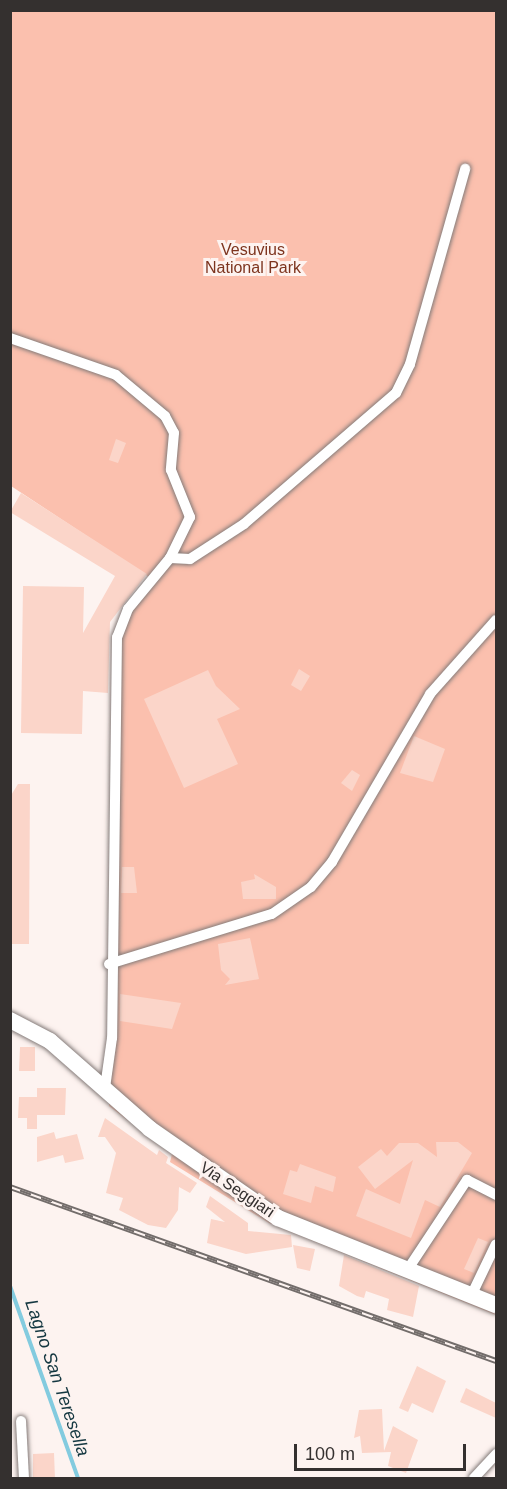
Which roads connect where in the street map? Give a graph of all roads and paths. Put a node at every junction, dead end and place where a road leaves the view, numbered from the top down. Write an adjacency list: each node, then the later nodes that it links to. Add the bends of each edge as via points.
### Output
1 (465, 169): 3 (street, via 410,364 396,393 244,524 190,559)
2 (10, 338): 3 (street, via 116,375 165,416 174,433 171,470 190,517)
3 (170, 558): 5 (street, via 128,609 117,637)
4 (496, 620): 5 (street, via 430,694 332,862 311,887 272,914)
5 (109, 964): 7 (street, via 112,1038)
6 (10, 1020): 7 (main road, Via Seggiari, via 50,1041)
7 (105, 1088): 10 (main road, Via Seggiari, via 150,1129 278,1218)
8 (496, 1195): 10 (street, via 467,1180)
9 (496, 1244): 11 (street)
10 (408, 1269): 11 (main road, Via Seggiari)
11 (472, 1294): 12 (main road, Via Seggiari)
12 (496, 1305)
13 (21, 1421): 15 (street)
14 (496, 1454): 16 (street)
15 (24, 1479)
16 (474, 1479)

